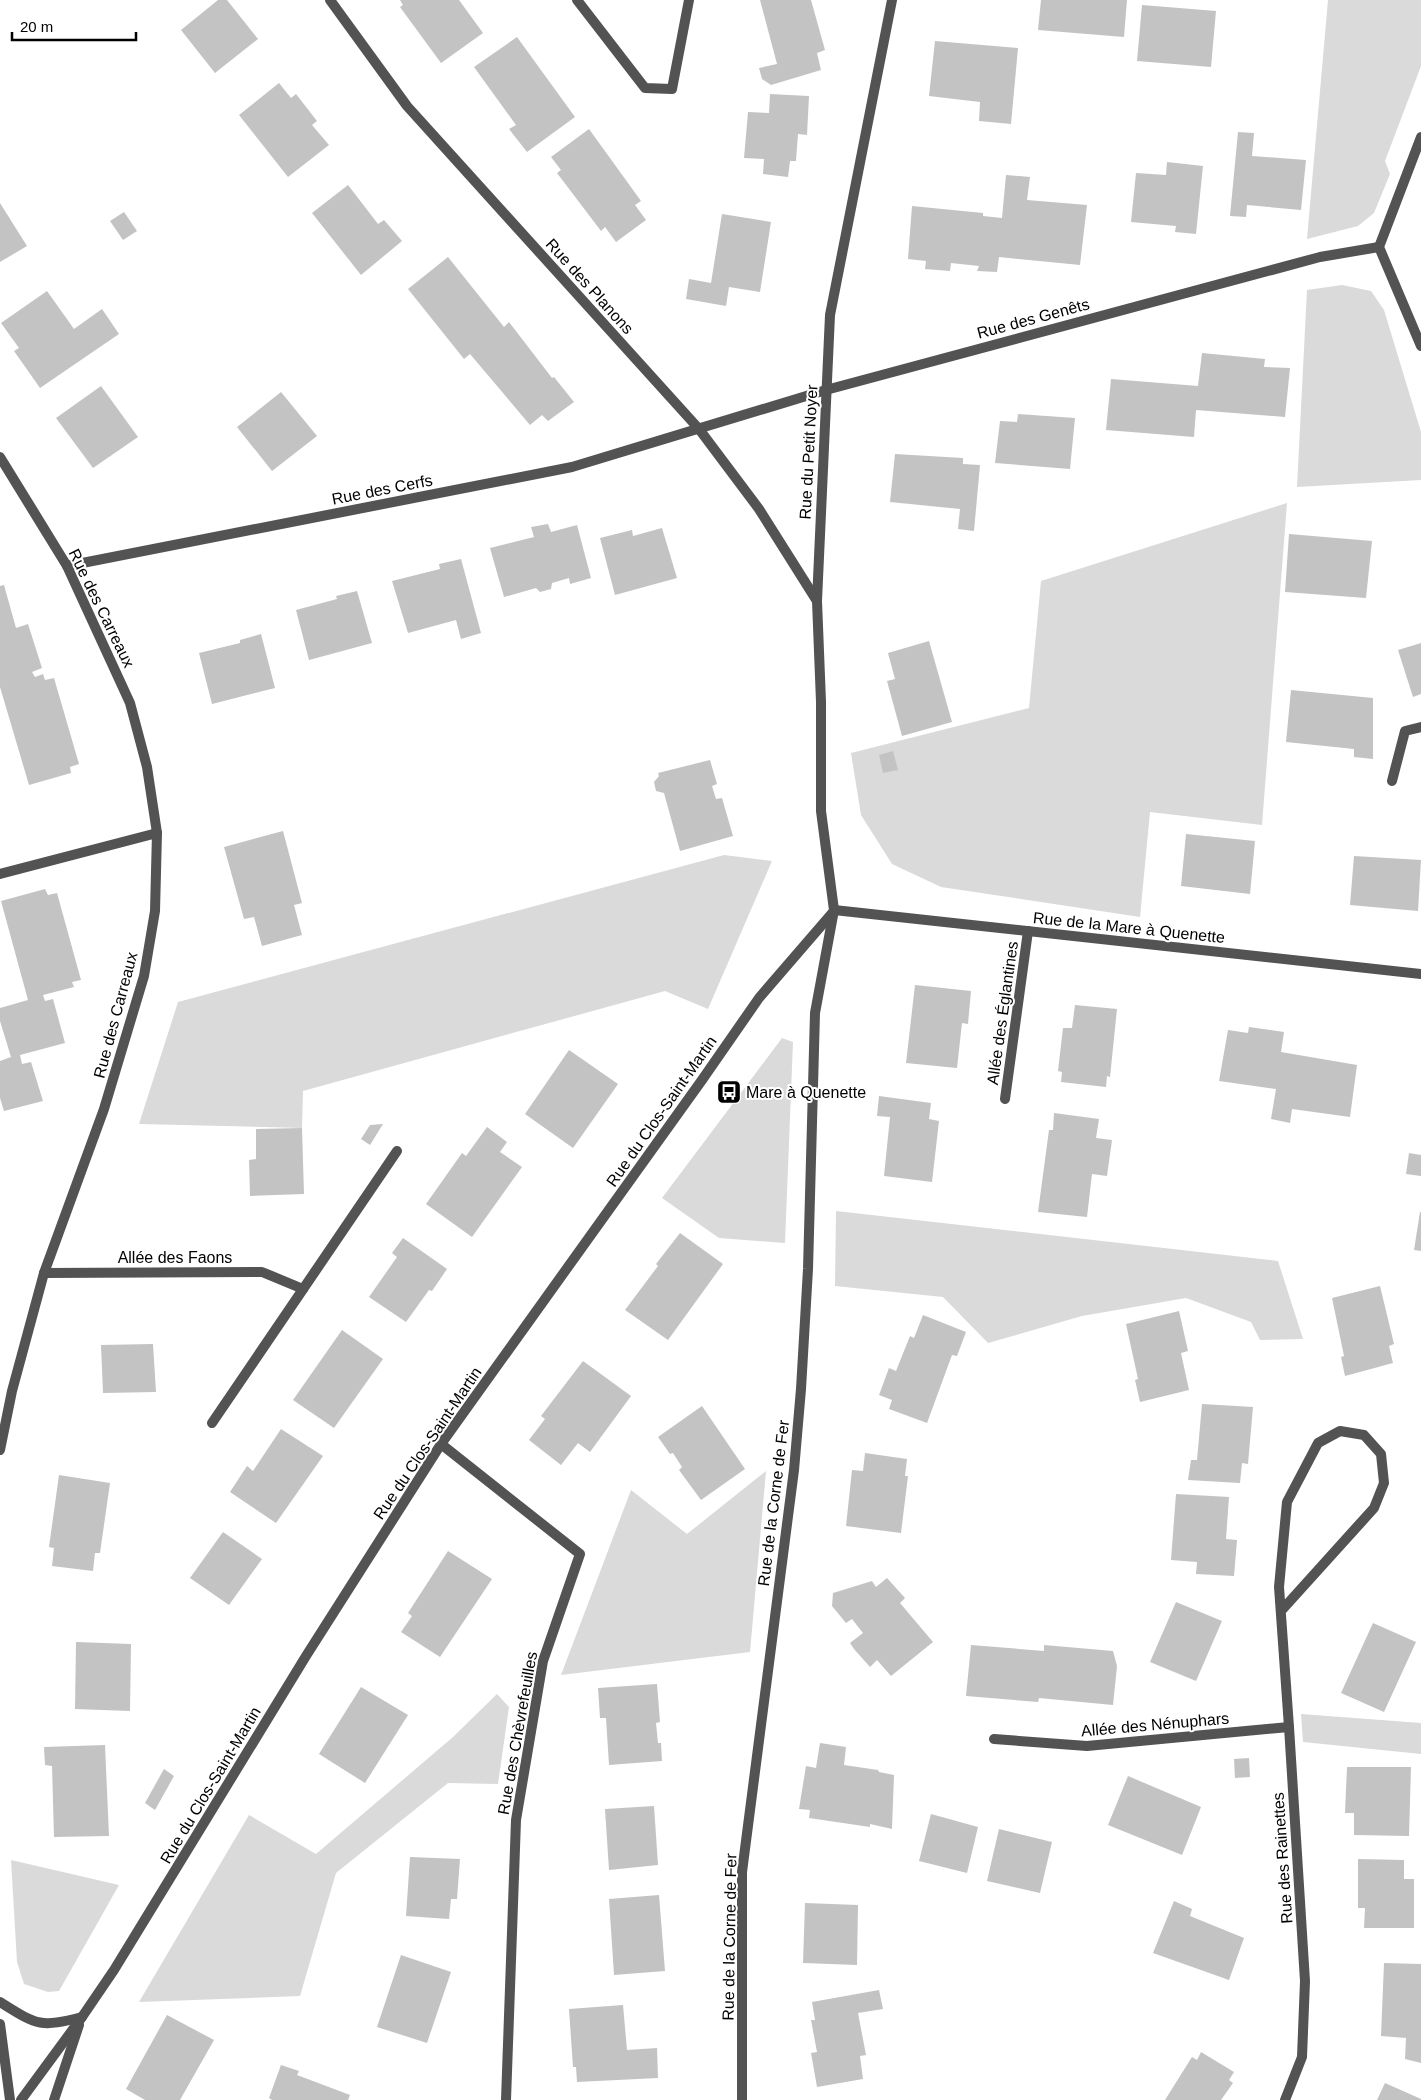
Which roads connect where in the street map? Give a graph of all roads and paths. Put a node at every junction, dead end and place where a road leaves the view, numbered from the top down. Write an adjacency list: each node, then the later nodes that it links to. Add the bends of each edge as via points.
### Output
1 (330, 0): 9 (street, Rue des Planons, via 407,106)
2 (577, 0): 3 (street, via 645,88 672,89)
3 (689, 0)
4 (892, 0): 8 (street, Rue du Petit Noyer, via 830,315)
5 (1421, 138): 6 (street)
6 (1379, 247): 7 (street); 8 (street, Rue des Genêts, via 1320,257)
7 (1421, 346)
8 (826, 390): 9 (street, Rue des Genêts); 12 (street, Rue du Petit Noyer)
9 (698, 429): 11 (street, Rue des Cerfs, via 572,467); 12 (street, Rue des Planons, via 759,509)
10 (0, 457): 11 (street, Rue des Carreaux)
11 (67, 566): 15 (street, Rue des Carreaux, via 130,703 147,767)
12 (817, 601): 17 (street, Rue du Petit Noyer, via 821,812)
13 (1421, 727): 14 (street, via 1405,731)
14 (1392, 781)
15 (157, 833): 16 (street); 22 (street, Rue des Carreaux, via 155,911 144,976 104,1109)
16 (0, 874)
17 (834, 910): 18 (street, Rue de la Mare à Quenette); 25 (street, Rue du Clos-Saint-Martin, via 759,998); 37 (street, Rue de la Corne de Fer, via 814,1013 808,1269 795,1452 742,1872)
18 (1028, 931): 19 (street, Rue de la Mare à Quenette); 20 (street, Allée des Églantines)
19 (1421, 974)
20 (1006, 1100)
21 (397, 1151): 23 (street)
22 (44, 1273): 23 (street, Allée des Faons, via 262,1272); 26 (street, Rue des Carreaux, via 12,1391)
23 (303, 1288): 24 (street)
24 (212, 1423)
25 (441, 1444): 31 (street, Rue du Clos-Saint-Martin); 36 (street, Rue des Chèvrefeuilles, via 580,1554 543,1661 516,1820)
26 (0, 1450)
27 (1281, 1611): 27 (street, Rue des Rainettes, via 1374,1508 1384,1483 1381,1454 1364,1435 1340,1431 1318,1443 1287,1502 1279,1587); 28 (street, Rue des Rainettes)
28 (1288, 1727): 29 (street, Allée des Nénuphars, via 1087,1746); 38 (street, Rue des Rainettes, via 1305,1981 1302,2057)
29 (994, 1738)
30 (0, 2002): 31 (street, via 31,2021 53,2024)
31 (82, 2017): 34 (street, Rue du Clos-Saint-Martin); 35 (street, Rue du Clos-Saint-Martin)
32 (0, 2024): 33 (street)
33 (10, 2100)
34 (21, 2100)
35 (54, 2100)
36 (506, 2100)
37 (742, 2100)
38 (1285, 2100)

